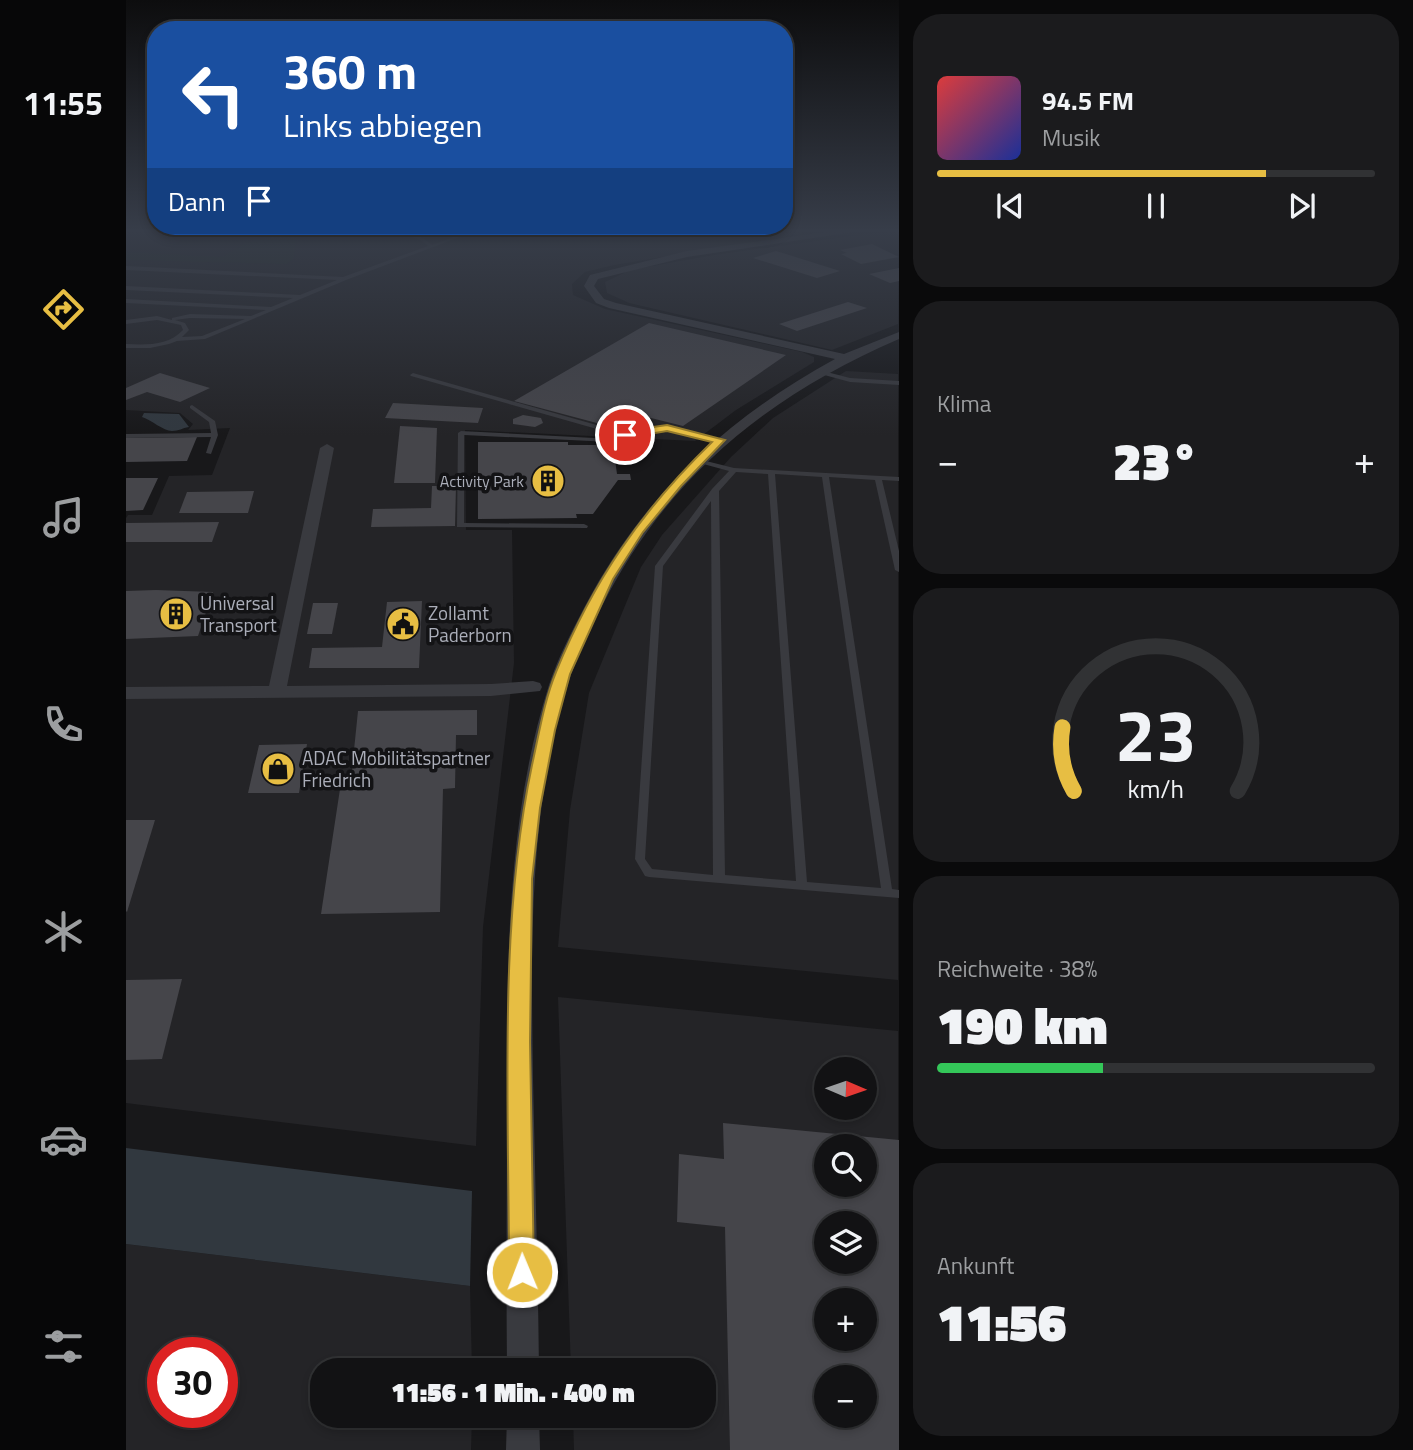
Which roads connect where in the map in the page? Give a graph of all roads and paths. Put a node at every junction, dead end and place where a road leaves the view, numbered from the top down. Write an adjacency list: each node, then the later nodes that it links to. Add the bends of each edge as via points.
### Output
1 (295, 300): 4 (lane)
2 (599, 300): 11 (street)
3 (126, 301): 4 (lane)
4 (274, 309): 5 (lane)
5 (253, 317): 6 (lane); 9 (lane, via 203,338)
6 (173, 320): 7 (lane); 9 (lane, via 186,330)
7 (126, 322)
8 (898, 335): 11 (street)
9 (176, 339): 10 (lane)
10 (126, 346)
11 (844, 358): 12 (street)
12 (819, 372): 14 (lane, via 850,380); 19 (street)
13 (413, 375): 19 (lane, via 625,435 667,428)
14 (898, 383)
15 (192, 407): 16 (lane, via 212,421)
16 (215, 435): 17 (lane); 21 (lane)
17 (126, 436)
18 (611, 440): 29 (lane, via 461,433 460,524)
19 (720, 440): 22 (street)
20 (327, 448): 32 (street)
21 (209, 453)
22 (698, 461): 23 (lane); 37 (street, via 638,530 596,597 562,674 540,762 523,879 521,927)
23 (734, 470): 24 (lane); 28 (lane)
24 (771, 472): 25 (lane); 35 (lane)
25 (825, 475): 26 (lane); 36 (lane)
26 (878, 478): 27 (lane); 30 (lane)
27 (898, 479)
28 (715, 491): 34 (lane); 34 (lane, via 659,566 640,859 649,873)
29 (584, 526)
30 (898, 570)
31 (533, 687): 32 (street)
32 (277, 692): 33 (street)
33 (126, 694)
34 (719, 878): 35 (lane)
35 (803, 886): 36 (lane)
36 (893, 893)
37 (523, 1358)
38 (523, 1428): 39 (street)
39 (523, 1450)

